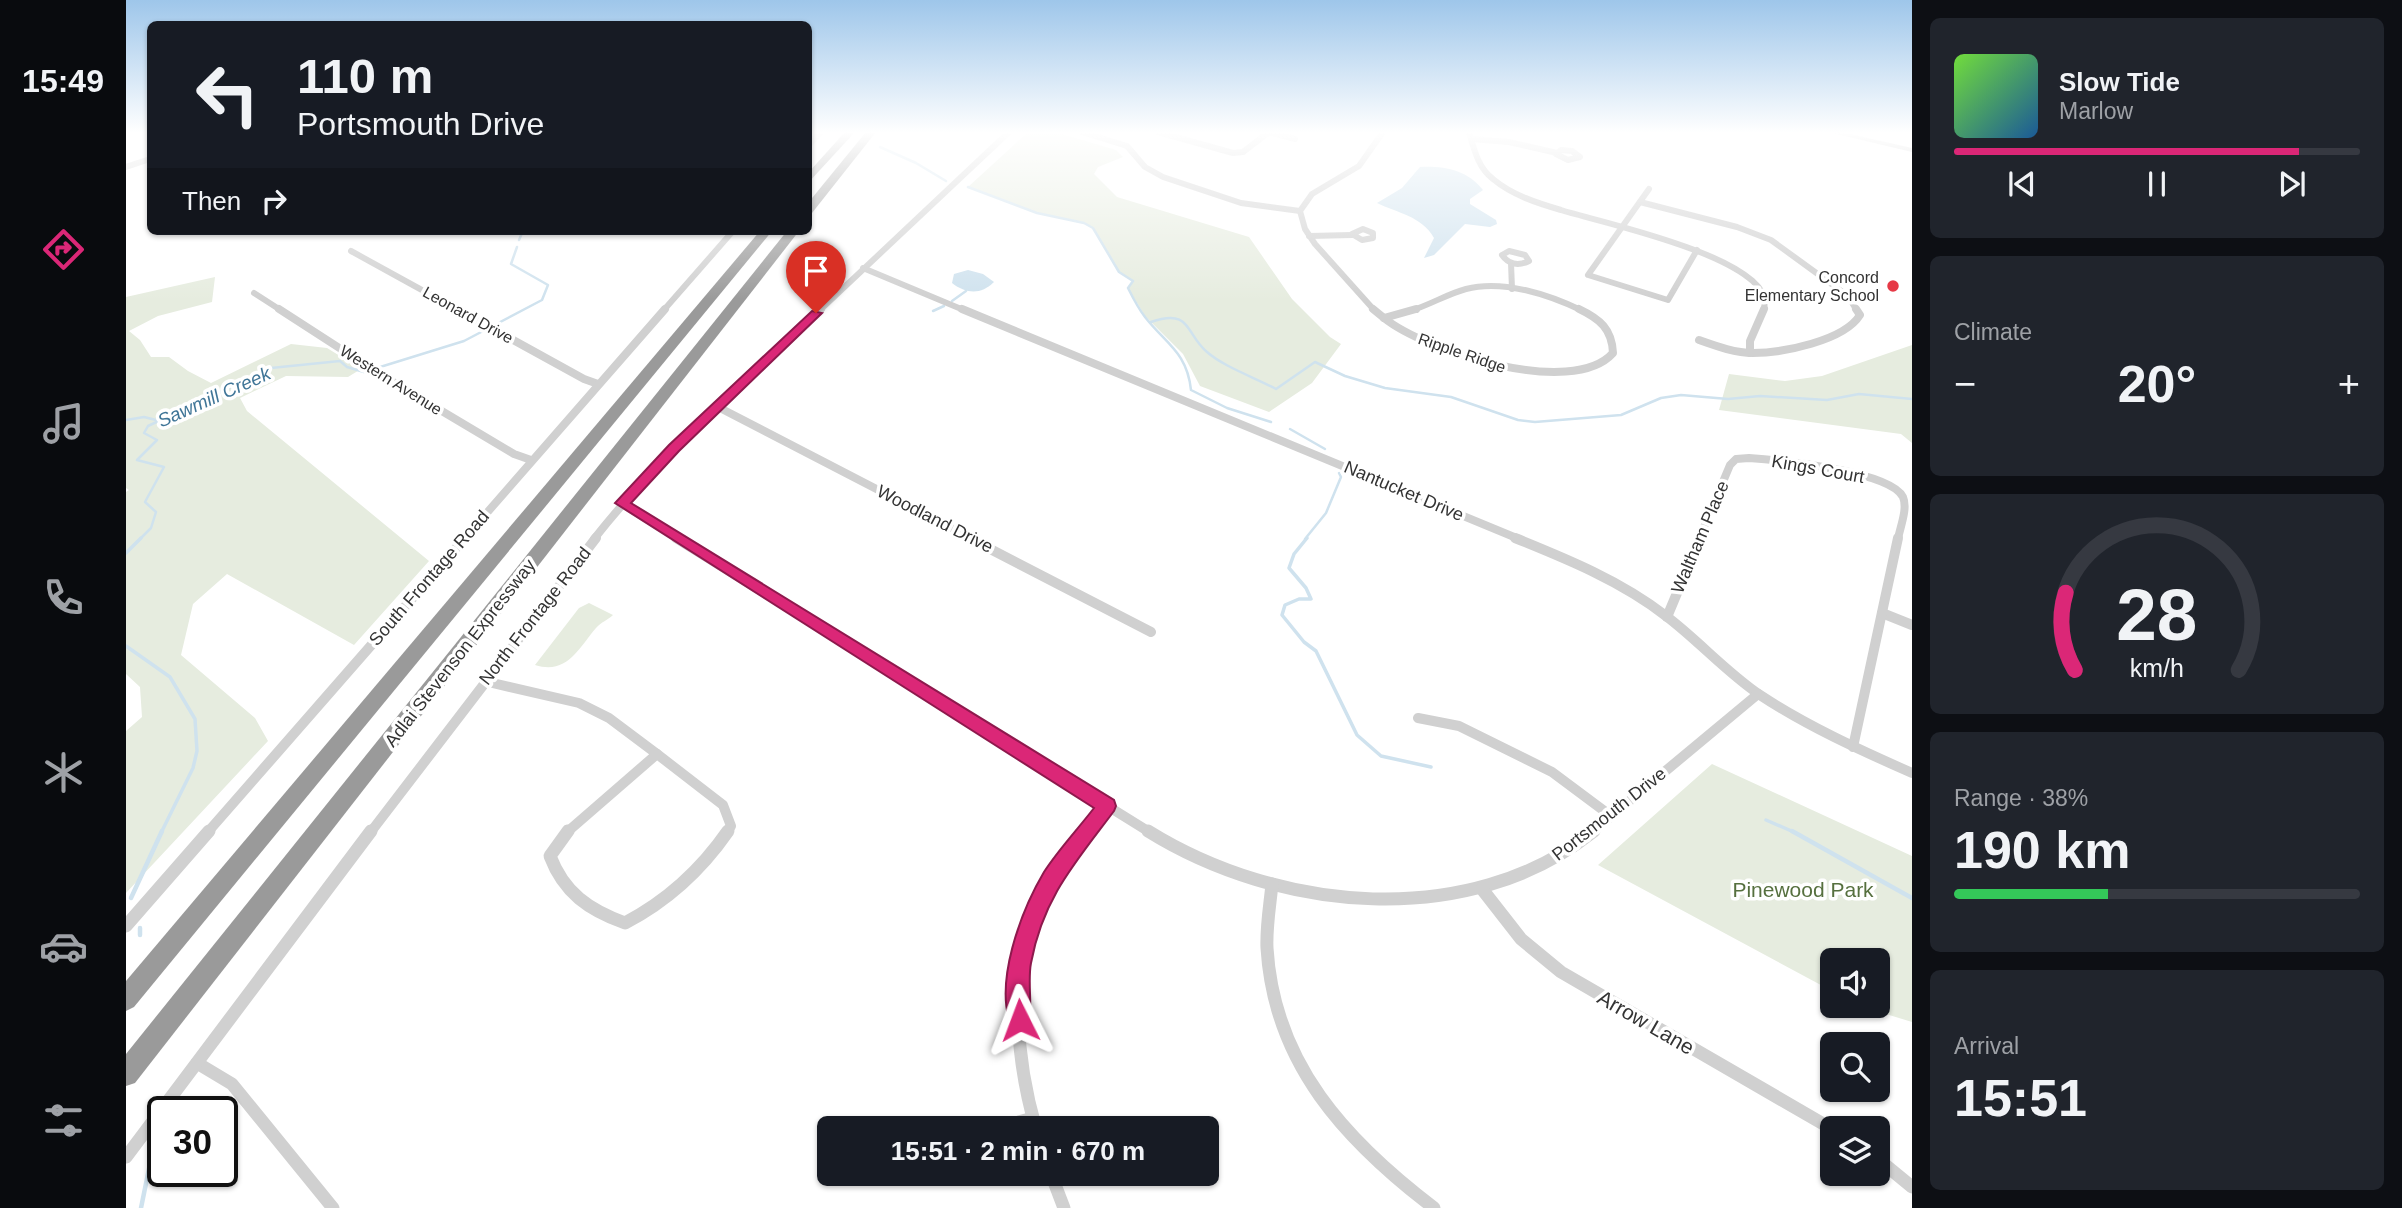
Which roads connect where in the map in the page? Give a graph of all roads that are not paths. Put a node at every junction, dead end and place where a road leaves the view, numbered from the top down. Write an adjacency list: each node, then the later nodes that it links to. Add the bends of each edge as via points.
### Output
1 (826, 188): 8 (highway)
2 (948, 188): 19 (street, North Frontage Road)
3 (1197, 188): 9 (street, via 1241,203)
4 (1321, 188): 9 (street)
5 (1507, 188): 10 (street, via 1550,207)
6 (1649, 189): 7 (street)
7 (1640, 202): 10 (street); 24 (street, via 1771,240 1848,296 1859,310 1858,321 1845,330 1780,352)
8 (812, 206)
9 (1300, 211): 15 (street, Ripple Ridge)
10 (1622, 228): 16 (street); 16 (street, via 1588,275 1668,300)
11 (1352, 234): 15 (street)
12 (729, 235): 25 (street, South Frontage Road)
13 (762, 235): 45 (highway, Adlai Stevenson Expressway)
14 (790, 235): 47 (highway, Adlai Stevenson Expressway)
15 (1309, 236): 22 (street, Ripple Ridge, via 1316,250)
16 (1697, 250): 24 (street, via 1730,263 1766,296 1750,341)
17 (351, 251): 25 (street, Leonard Drive)
18 (1511, 263): 20 (street)
19 (863, 268): 26 (street, North Frontage Road); 31 (street, Nantucket Drive, via 1569,560)
20 (1512, 289): 22 (street, Ripple Ridge, via 1466,289); 22 (street, Ripple Ridge, via 1590,315 1607,327 1614,353 1577,369 1515,370 1424,341)
21 (254, 293): 28 (street, Western Avenue, via 378,373)
22 (1384, 318)
23 (1699, 340): 24 (street)
24 (1751, 353)
25 (598, 384): 28 (street, South Frontage Road)
26 (718, 407): 29 (street, North Frontage Road); 33 (street, Woodland Drive)
27 (1736, 459): 30 (street, Kings Court, via 1860,475 1898,491 1905,506); 31 (street, Waltham Place)
28 (531, 460): 44 (street, South Frontage Road)
29 (622, 503): 34 (street, North Frontage Road); 40 (street, Portsmouth Drive)
30 (1882, 614): 32 (street); 37 (street)
31 (1667, 617): 35 (street, Nantucket Drive)
32 (1912, 625)
33 (1151, 632)
34 (484, 681): 38 (street, via 579,703 609,718); 46 (street, North Frontage Road)
35 (1758, 694): 37 (street, Nantucket Drive); 41 (street, Portsmouth Drive)
36 (1418, 718): 41 (street, via 1459,726 1541,766)
37 (1853, 747): 39 (street, Nantucket Drive)
38 (657, 754): 38 (street, via 723,806 731,826 715,851 659,905 625,923 597,914 579,898 556,876 550,856 569,829)
39 (1912, 773)
40 (1107, 806): 42 (street, Portsmouth Drive, via 1193,855); 48 (street, via 1052,878 1025,938 1017,995)
41 (1611, 816): 43 (street, Portsmouth Drive, via 1543,865)
42 (1272, 884): 43 (street, Portsmouth Drive, via 1337,897 1390,900); 56 (street, via 1268,966 1276,1011 1303,1071 1356,1144)
43 (1482, 889): 49 (street, Arrow Lane, via 1521,939 1561,972)
44 (126, 926)
45 (126, 999)
46 (197, 1063): 50 (street, North Frontage Road); 54 (street, via 232,1084)
47 (126, 1074)
48 (1033, 1116)
49 (1820, 1122)
50 (126, 1157)
51 (1890, 1169): 53 (street)
52 (1056, 1186): 55 (street)
53 (1912, 1187)
54 (333, 1208)
55 (1064, 1208)
56 (1434, 1208)

